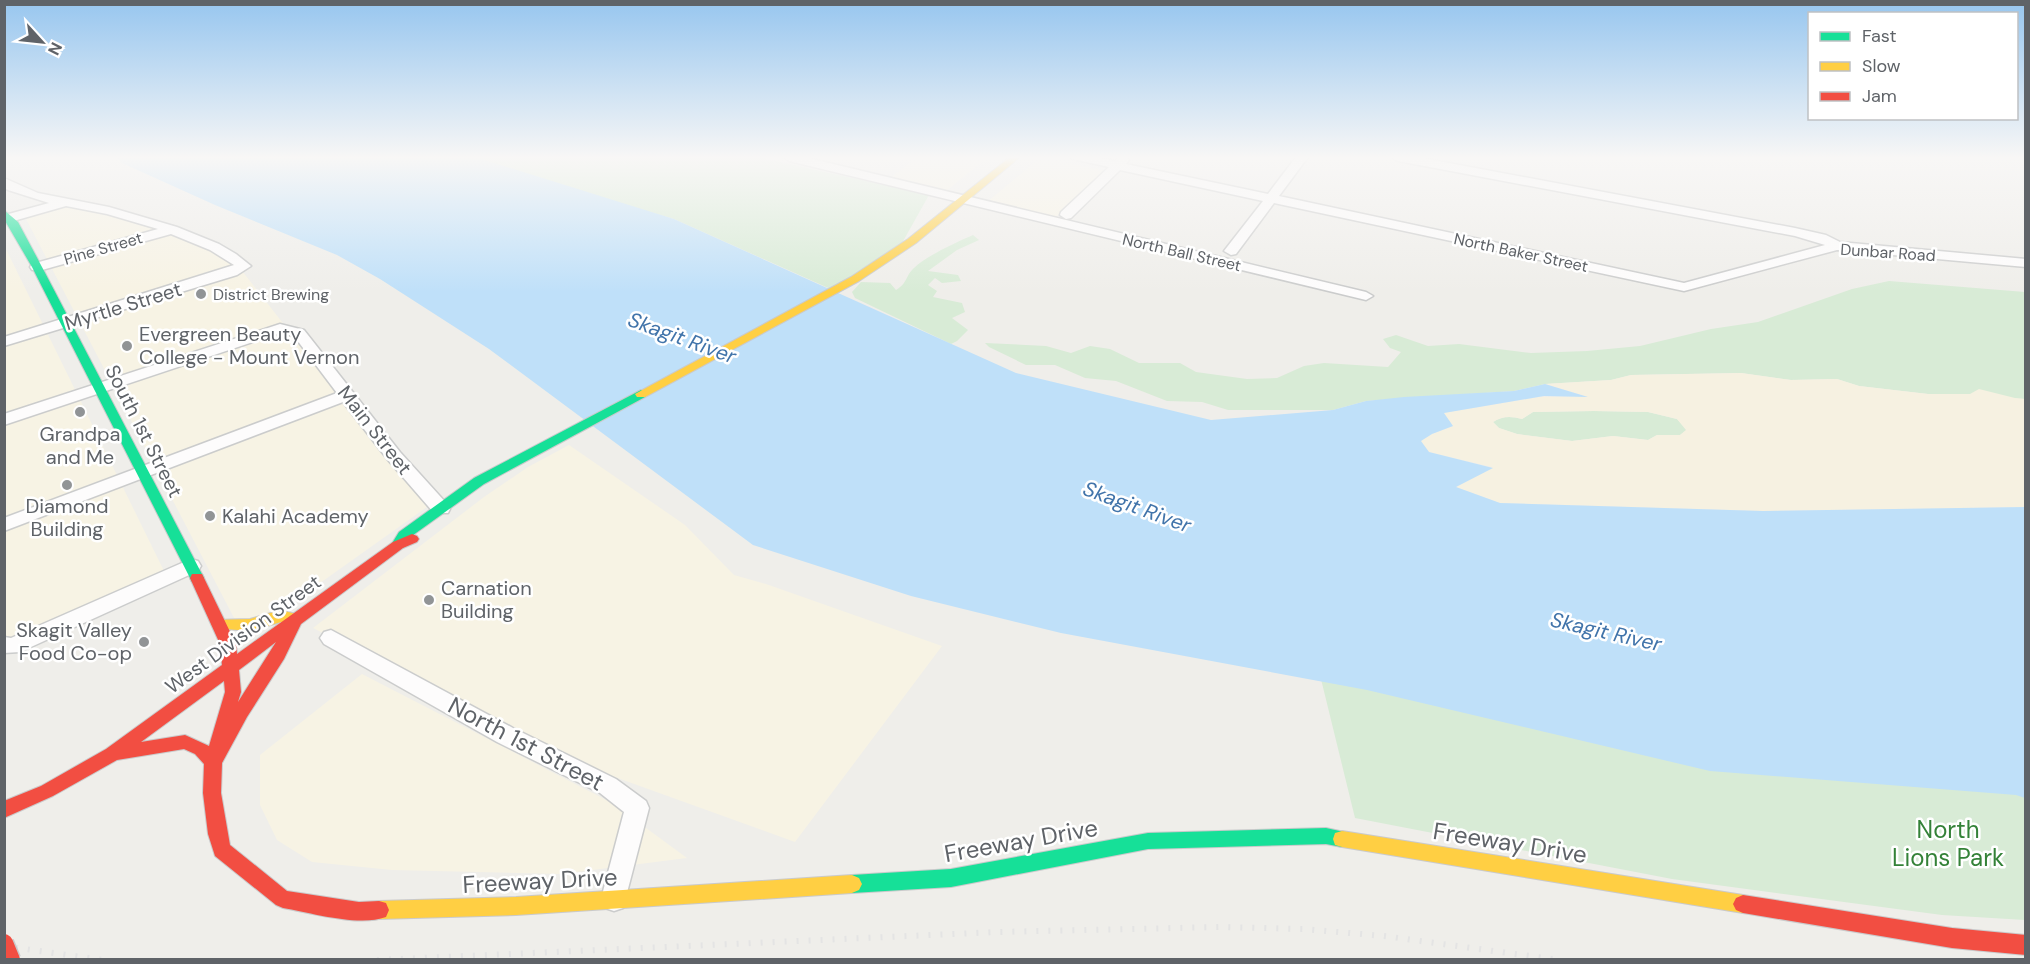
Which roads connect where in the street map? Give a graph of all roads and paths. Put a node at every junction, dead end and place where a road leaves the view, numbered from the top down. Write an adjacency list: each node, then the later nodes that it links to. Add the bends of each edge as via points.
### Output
1 (67, 202): 9 (street); 10 (street, via 132,216)
2 (959, 202): 22 (street, West Division Street, via 855,279)
3 (970, 202): 16 (street, North Ball Street)
4 (1079, 202): 8 (street)
5 (1268, 202): 12 (street)
6 (1284, 202): 15 (street, North Baker Street)
7 (1636, 202): 11 (street, via 1795,232)
8 (1066, 215)
9 (6, 217): 14 (street, South 1st Street)
10 (169, 230): 14 (street, Pine Street); 17 (street, Myrtle Street, via 213,246 242,264 242,268)
11 (1837, 246): 13 (street, Dunbar Road); 15 (street, Dunbar Road)
12 (1231, 251)
13 (2025, 263)
14 (37, 267): 17 (street, South 1st Street)
15 (1684, 287)
16 (1366, 296)
17 (66, 323): 18 (street, Myrtle Street); 19 (street, South 1st Street)
18 (4, 342)
19 (99, 388): 20 (street, Main Street, via 285,329 299,333); 21 (street); 23 (street, South 1st Street)
20 (346, 395): 23 (street); 24 (street, Main Street)
21 (4, 420)
22 (501, 471): 24 (street, West Division Street, via 479,481); 26 (street, West Division Street, via 412,539)
23 (143, 473): 25 (street); 27 (street, South 1st Street)
24 (441, 508): 26 (street, West Division Street, via 404,535)
25 (4, 525)
26 (398, 545): 28 (street, West Division Street)
27 (191, 566): 29 (street, South 1st Street); 31 (street, via 13,645)
28 (295, 619): 29 (street, via 281,616 250,625); 32 (street, West Division Street); 34 (street, via 276,662 244,706)
29 (219, 624): 32 (street, South 1st Street, via 228,644)
30 (330, 638): 36 (street, North 1st Street, via 515,740 608,786 637,808)
31 (4, 645)
32 (231, 666): 33 (street, West Division Street); 34 (street, Freeway Drive, via 233,692)
33 (112, 754): 34 (street, via 185,742 201,749); 35 (street)
34 (213, 762): 36 (street, Freeway Drive, via 212,792 222,850 283,899 359,911)
35 (4, 810)
36 (614, 899): 38 (street, Freeway Drive, via 951,878 1148,841 1326,836 1952,938)
37 (4, 942): 39 (street, bridge)
38 (2025, 945)
39 (11, 960)

